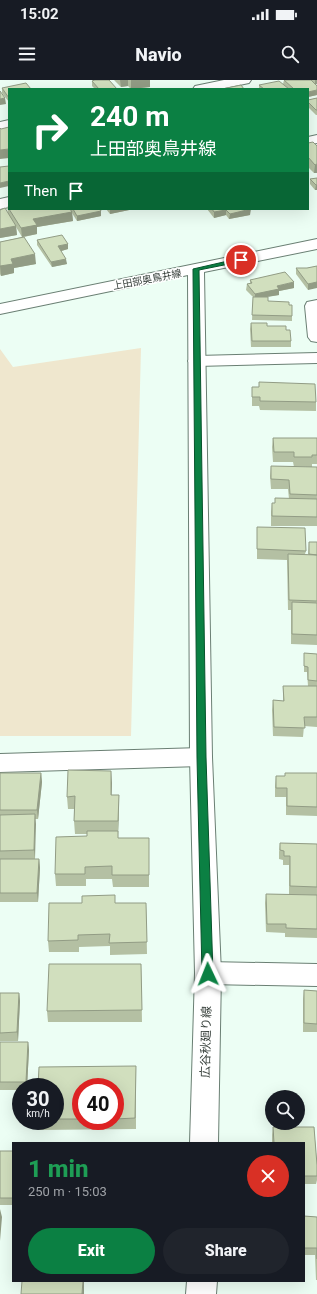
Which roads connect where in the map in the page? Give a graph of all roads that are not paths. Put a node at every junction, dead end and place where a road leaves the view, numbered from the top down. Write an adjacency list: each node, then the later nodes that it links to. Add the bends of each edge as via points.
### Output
1 (244, 80): 2 (street)
2 (194, 88)
3 (317, 244): 4 (street, 上田部奥鳥井線)
4 (196, 269): 6 (street, 上田部奥鳥井線); 9 (street, 広谷秋廻り線)
5 (317, 305): 7 (street, via 313,306)
6 (0, 308)
7 (317, 338)
8 (317, 358): 9 (street)
9 (197, 361): 10 (street, 広谷秋廻り線)
10 (201, 757): 11 (street); 12 (street, 広谷秋廻り線)
11 (0, 763)
12 (208, 974): 13 (street); 14 (street, 広谷秋廻り線)
13 (317, 975)
14 (204, 1142)
15 (202, 1282): 16 (street)
16 (201, 1294)

